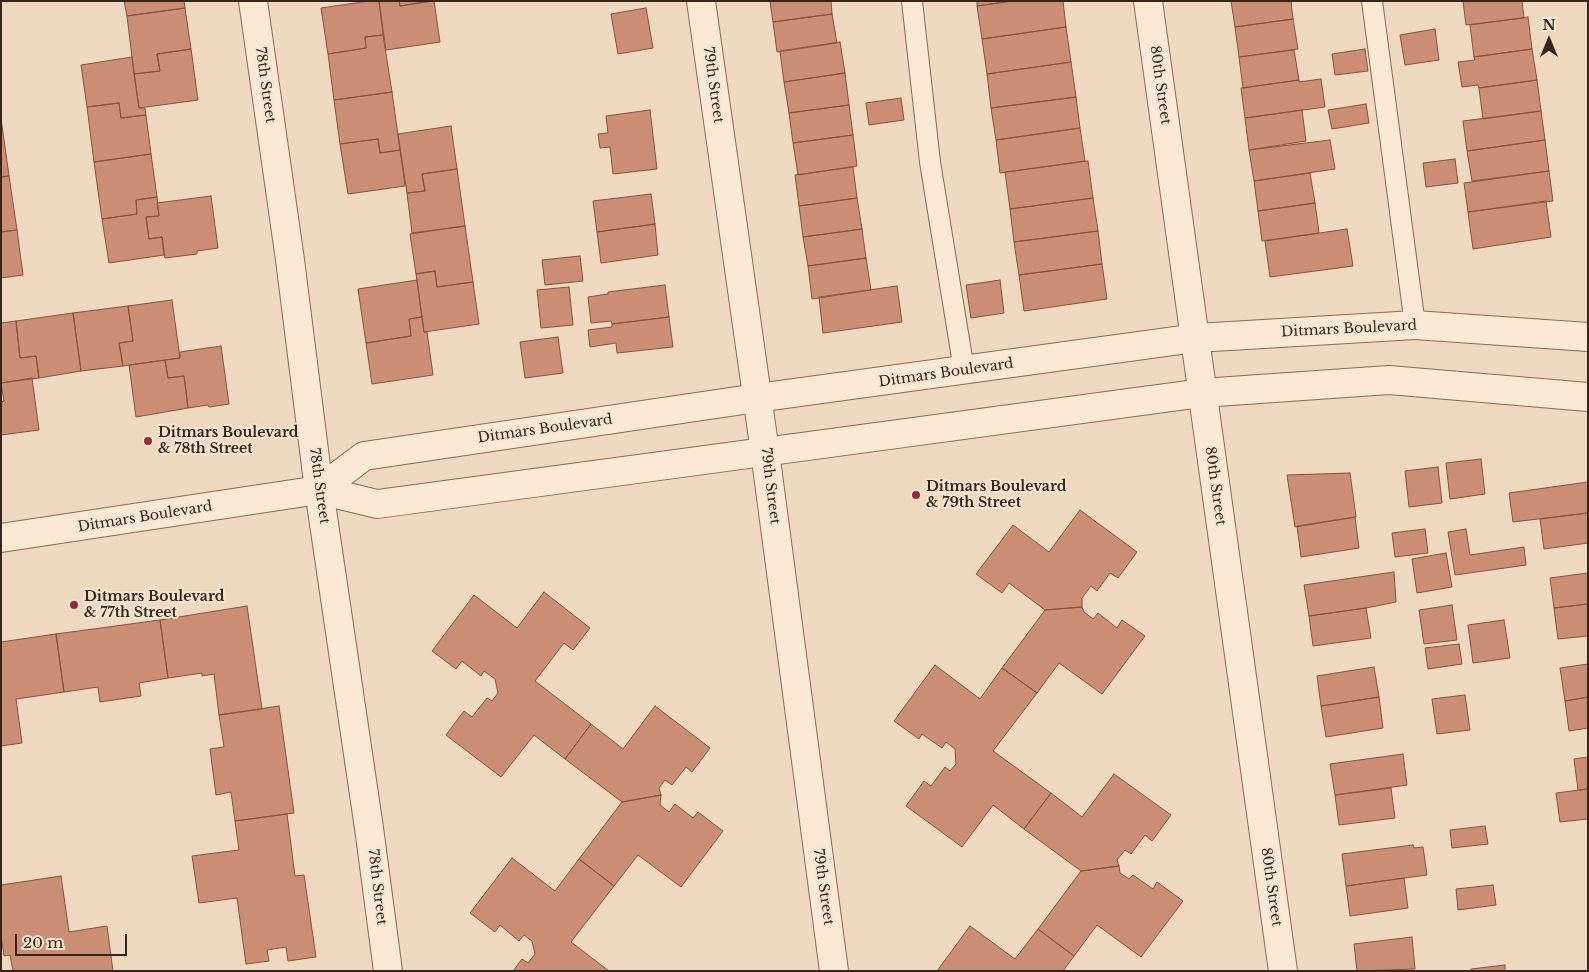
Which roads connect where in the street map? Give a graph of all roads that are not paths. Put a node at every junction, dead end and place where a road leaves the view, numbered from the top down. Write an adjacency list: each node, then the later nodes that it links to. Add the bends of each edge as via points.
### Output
1 (253, 1): 14 (street, 78th Street)
2 (702, 1): 12 (street, 79th Street)
3 (912, 1): 9 (lane, via 930,162)
4 (1148, 1): 8 (street, 80th Street)
5 (1372, 1): 6 (lane)
6 (1415, 325): 7 (street, Ditmars Boulevard); 8 (street, Ditmars Boulevard)
7 (1588, 337)
8 (1196, 338): 9 (street, Ditmars Boulevard); 10 (street, 80th Street)
9 (964, 370): 12 (street, Ditmars Boulevard)
10 (1202, 393): 11 (street, Ditmars Boulevard, via 1389,380); 13 (street, Ditmars Boulevard); 18 (street, 80th Street)
11 (1588, 397)
12 (757, 398): 13 (street, 79th Street); 14 (street, Ditmars Boulevard, via 364,456)
13 (765, 452): 14 (street, Ditmars Boulevard, via 377,504); 17 (street, 79th Street)
14 (319, 490): 15 (street, Ditmars Boulevard); 16 (street, 78th Street)
15 (1, 538)
16 (388, 971)
17 (834, 971)
18 (1282, 971)

